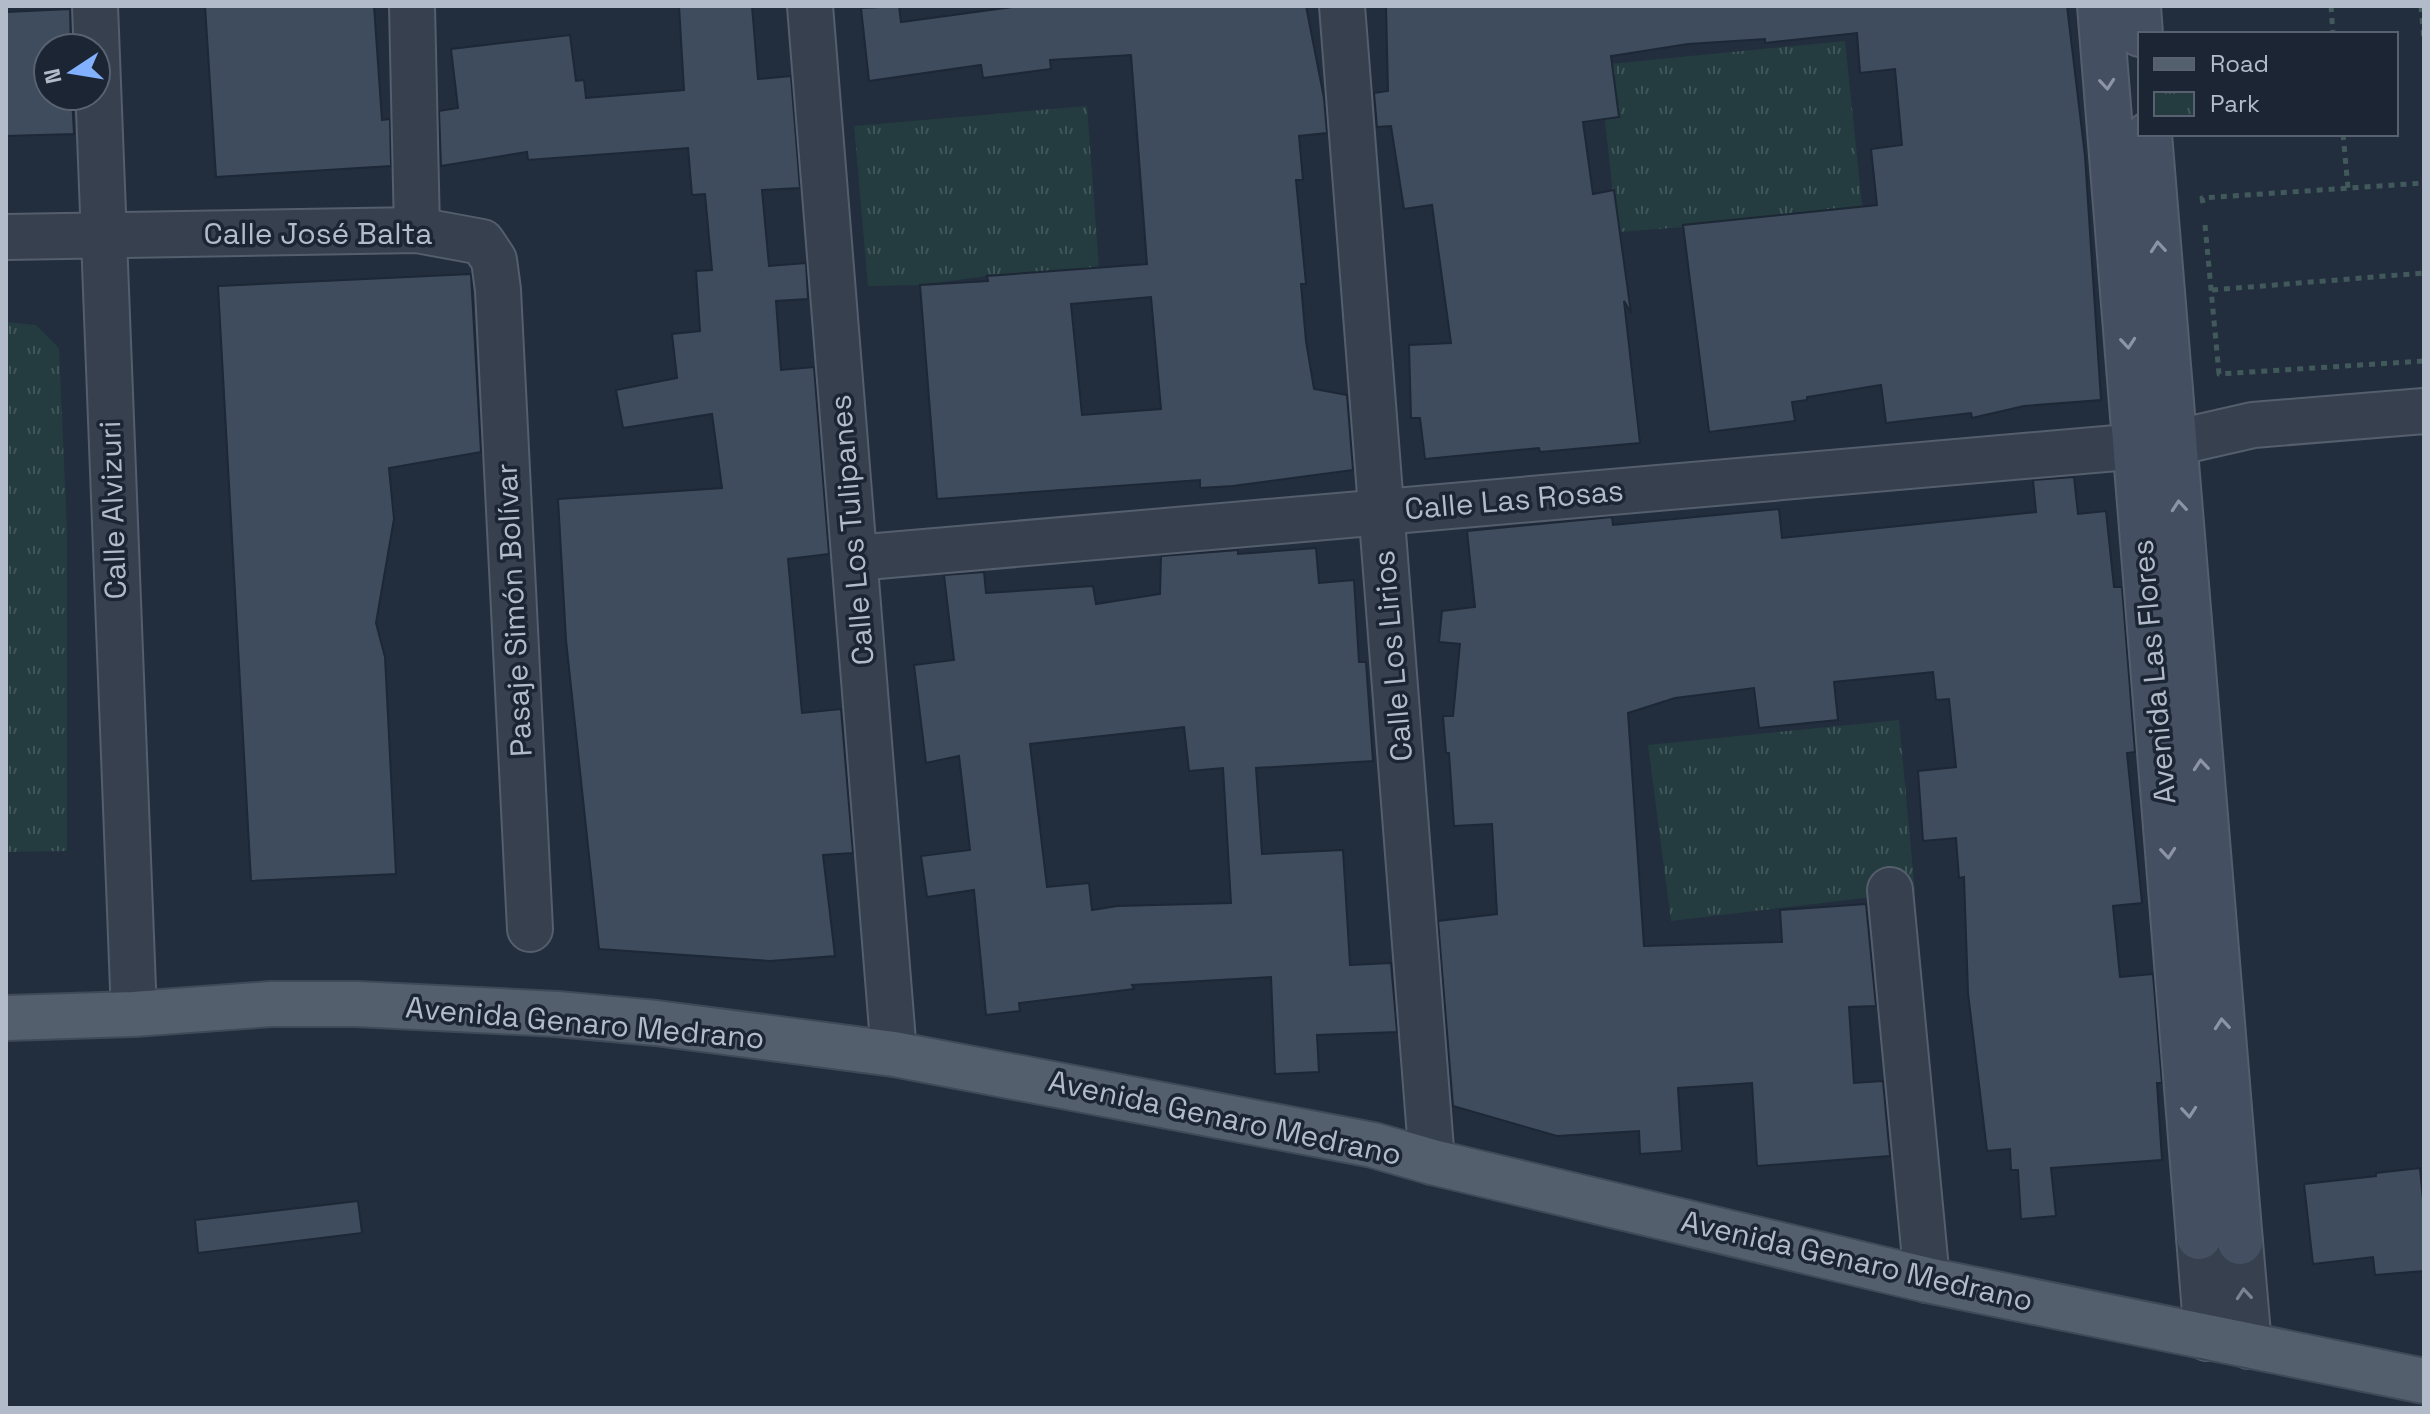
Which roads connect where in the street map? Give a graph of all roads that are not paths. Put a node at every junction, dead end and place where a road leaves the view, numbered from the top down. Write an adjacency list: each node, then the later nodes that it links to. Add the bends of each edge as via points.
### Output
1 (95, 6): 10 (street, Calle Alvizuri)
2 (412, 6): 9 (street)
3 (810, 6): 16 (street, Calle Los Tulipanes)
4 (1342, 6): 15 (street, Calle Los Lirios)
5 (2100, 6): 14 (street, Avenida Las Flores, one-way to 14)
6 (2138, 6): 7 (street)
7 (2140, 32)
8 (2149, 136): 14 (street, Avenida Las Flores, one-way to 8)
9 (417, 230): 10 (street, Calle José Balta); 12 (street, Calle José Balta, via 482,242 494,260)
10 (102, 235): 11 (street, Calle José Balta); 19 (street, Calle Alvizuri)
11 (6, 237)
12 (498, 290): 18 (street, Pasaje Simón Bolívar)
13 (2424, 411): 14 (street, Calle Las Rosas, via 2253,425)
14 (2155, 444): 15 (street, Calle Las Rosas); 24 (street, Avenida Las Flores)
15 (1382, 511): 16 (street, Calle Las Rosas); 22 (street, Calle Los Lirios)
16 (855, 558): 21 (street, Calle Los Tulipanes)
17 (1890, 890): 23 (street)
18 (530, 929)
19 (134, 1014): 20 (main road, Avenida Genaro Medrano); 21 (main road, Avenida Genaro Medrano, via 357,1004 557,1014)
20 (6, 1018)
21 (894, 1054): 22 (main road, Avenida Genaro Medrano, via 1373,1145)
22 (1432, 1162): 23 (main road, Avenida Genaro Medrano)
23 (1927, 1280): 24 (main road, Avenida Genaro Medrano)
24 (2228, 1342): 25 (main road, Avenida Genaro Medrano)
25 (2424, 1381)

